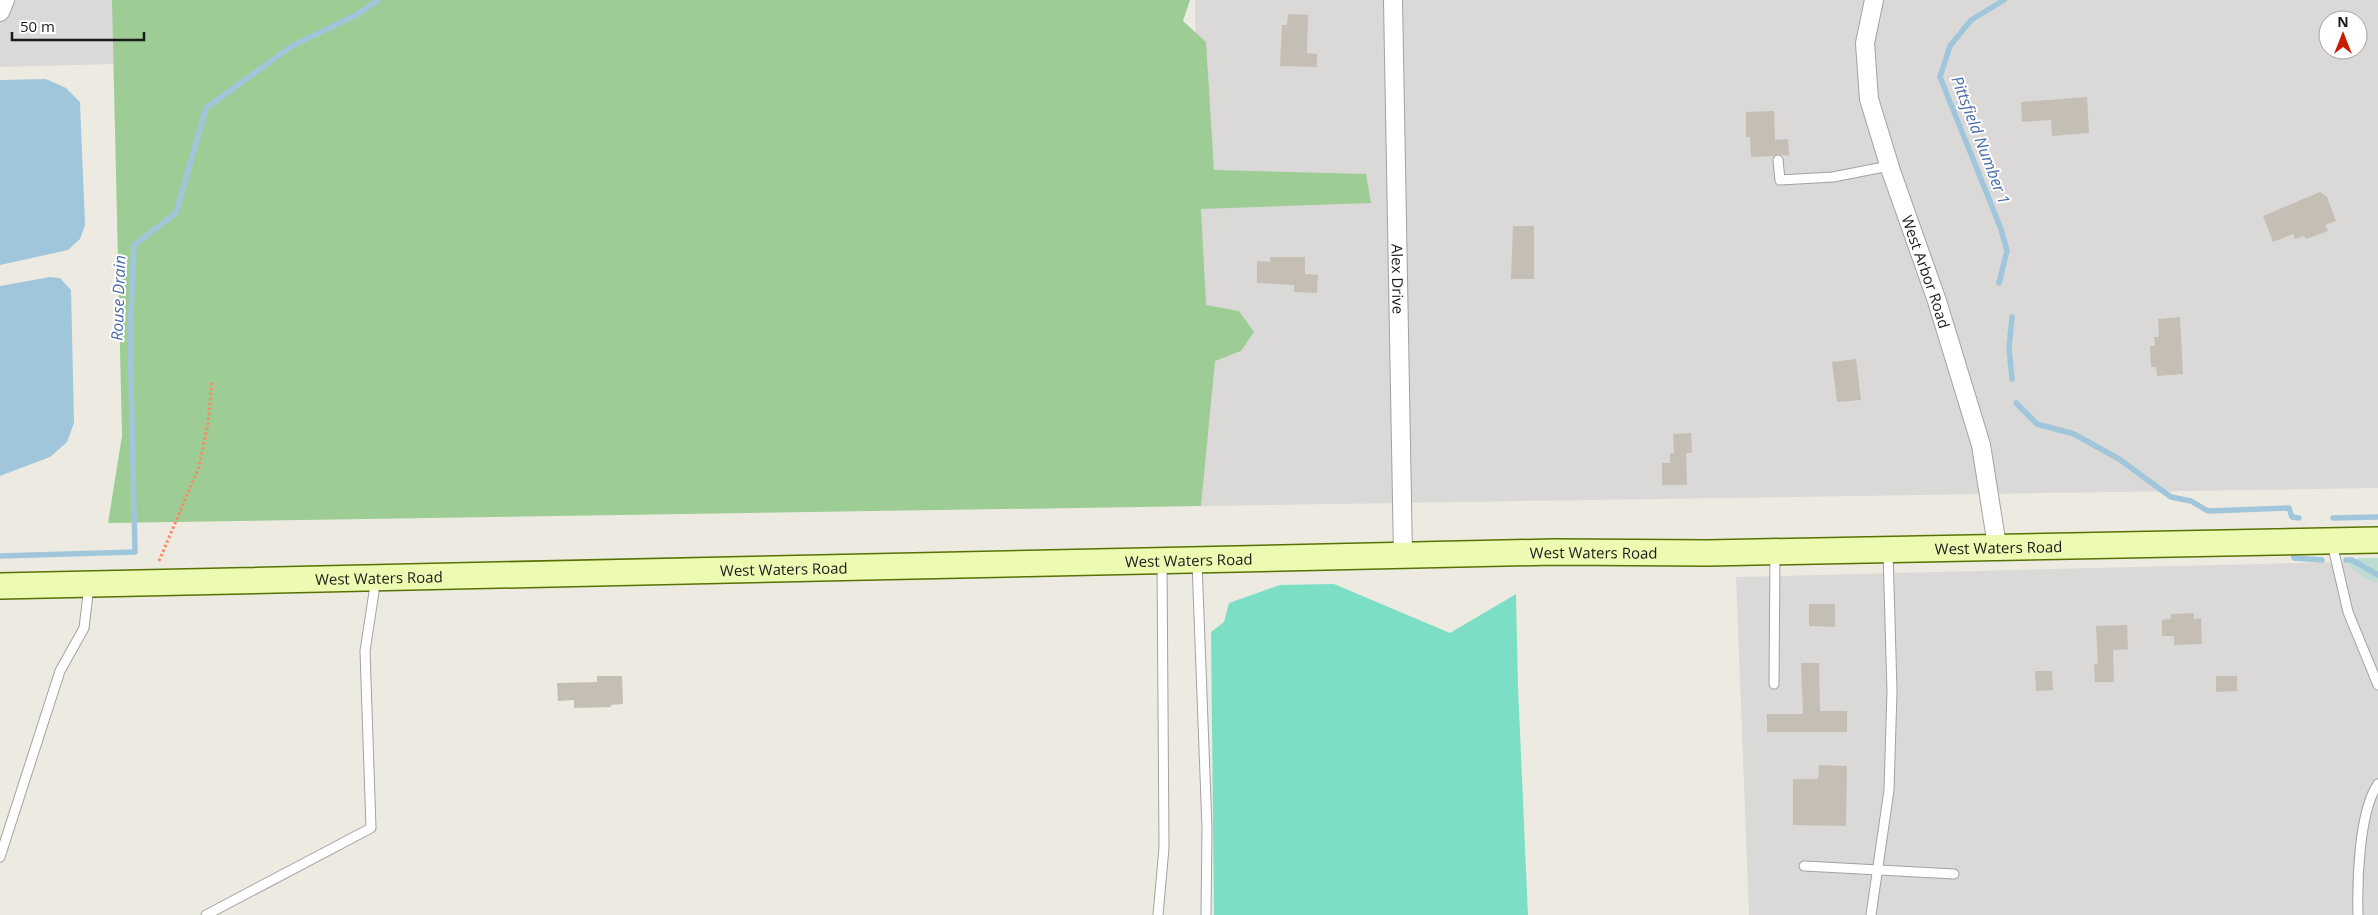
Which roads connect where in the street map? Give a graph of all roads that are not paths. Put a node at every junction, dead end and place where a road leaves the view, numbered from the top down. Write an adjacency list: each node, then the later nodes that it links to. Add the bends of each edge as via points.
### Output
1 (5, 0): 4 (street)
2 (1393, 0): 12 (street, Alex Drive)
3 (1874, 0): 6 (street, West Arbor Road, via 1865,43 1869,99)
4 (0, 12)
5 (1778, 160): 6 (lane, via 1780,180 1833,177)
6 (1889, 166): 9 (street, West Arbor Road, via 1937,301 1981,445)
7 (2331, 540): 8 (street, West Waters Road); 9 (street, West Waters Road); 19 (lane, via 2348,612)
8 (2378, 540)
9 (1997, 546): 10 (street, West Waters Road)
10 (1888, 549): 11 (street, West Waters Road); 23 (lane, via 1892,711 1889,790)
11 (1774, 551): 12 (street, West Waters Road, via 1553,552); 18 (lane)
12 (1403, 557): 13 (street, West Waters Road)
13 (1196, 559): 14 (street, West Waters Road); 27 (lane, via 1207,828)
14 (1162, 560): 15 (street, West Waters Road); 26 (lane, via 1164,848)
15 (374, 578): 16 (street, West Waters Road); 25 (lane, via 365,651 371,828)
16 (89, 583): 17 (street, West Waters Road); 21 (lane, via 84,628 60,671)
17 (0, 586)
18 (1774, 684)
19 (2378, 685)
20 (2378, 784): 29 (lane, via 2368,800 2362,833)
21 (0, 857)
22 (1804, 866): 23 (lane)
23 (1878, 868): 24 (lane); 28 (lane)
24 (1954, 874)
25 (206, 915)
26 (1158, 915)
27 (1206, 915)
28 (1871, 915)
29 (2358, 915)

